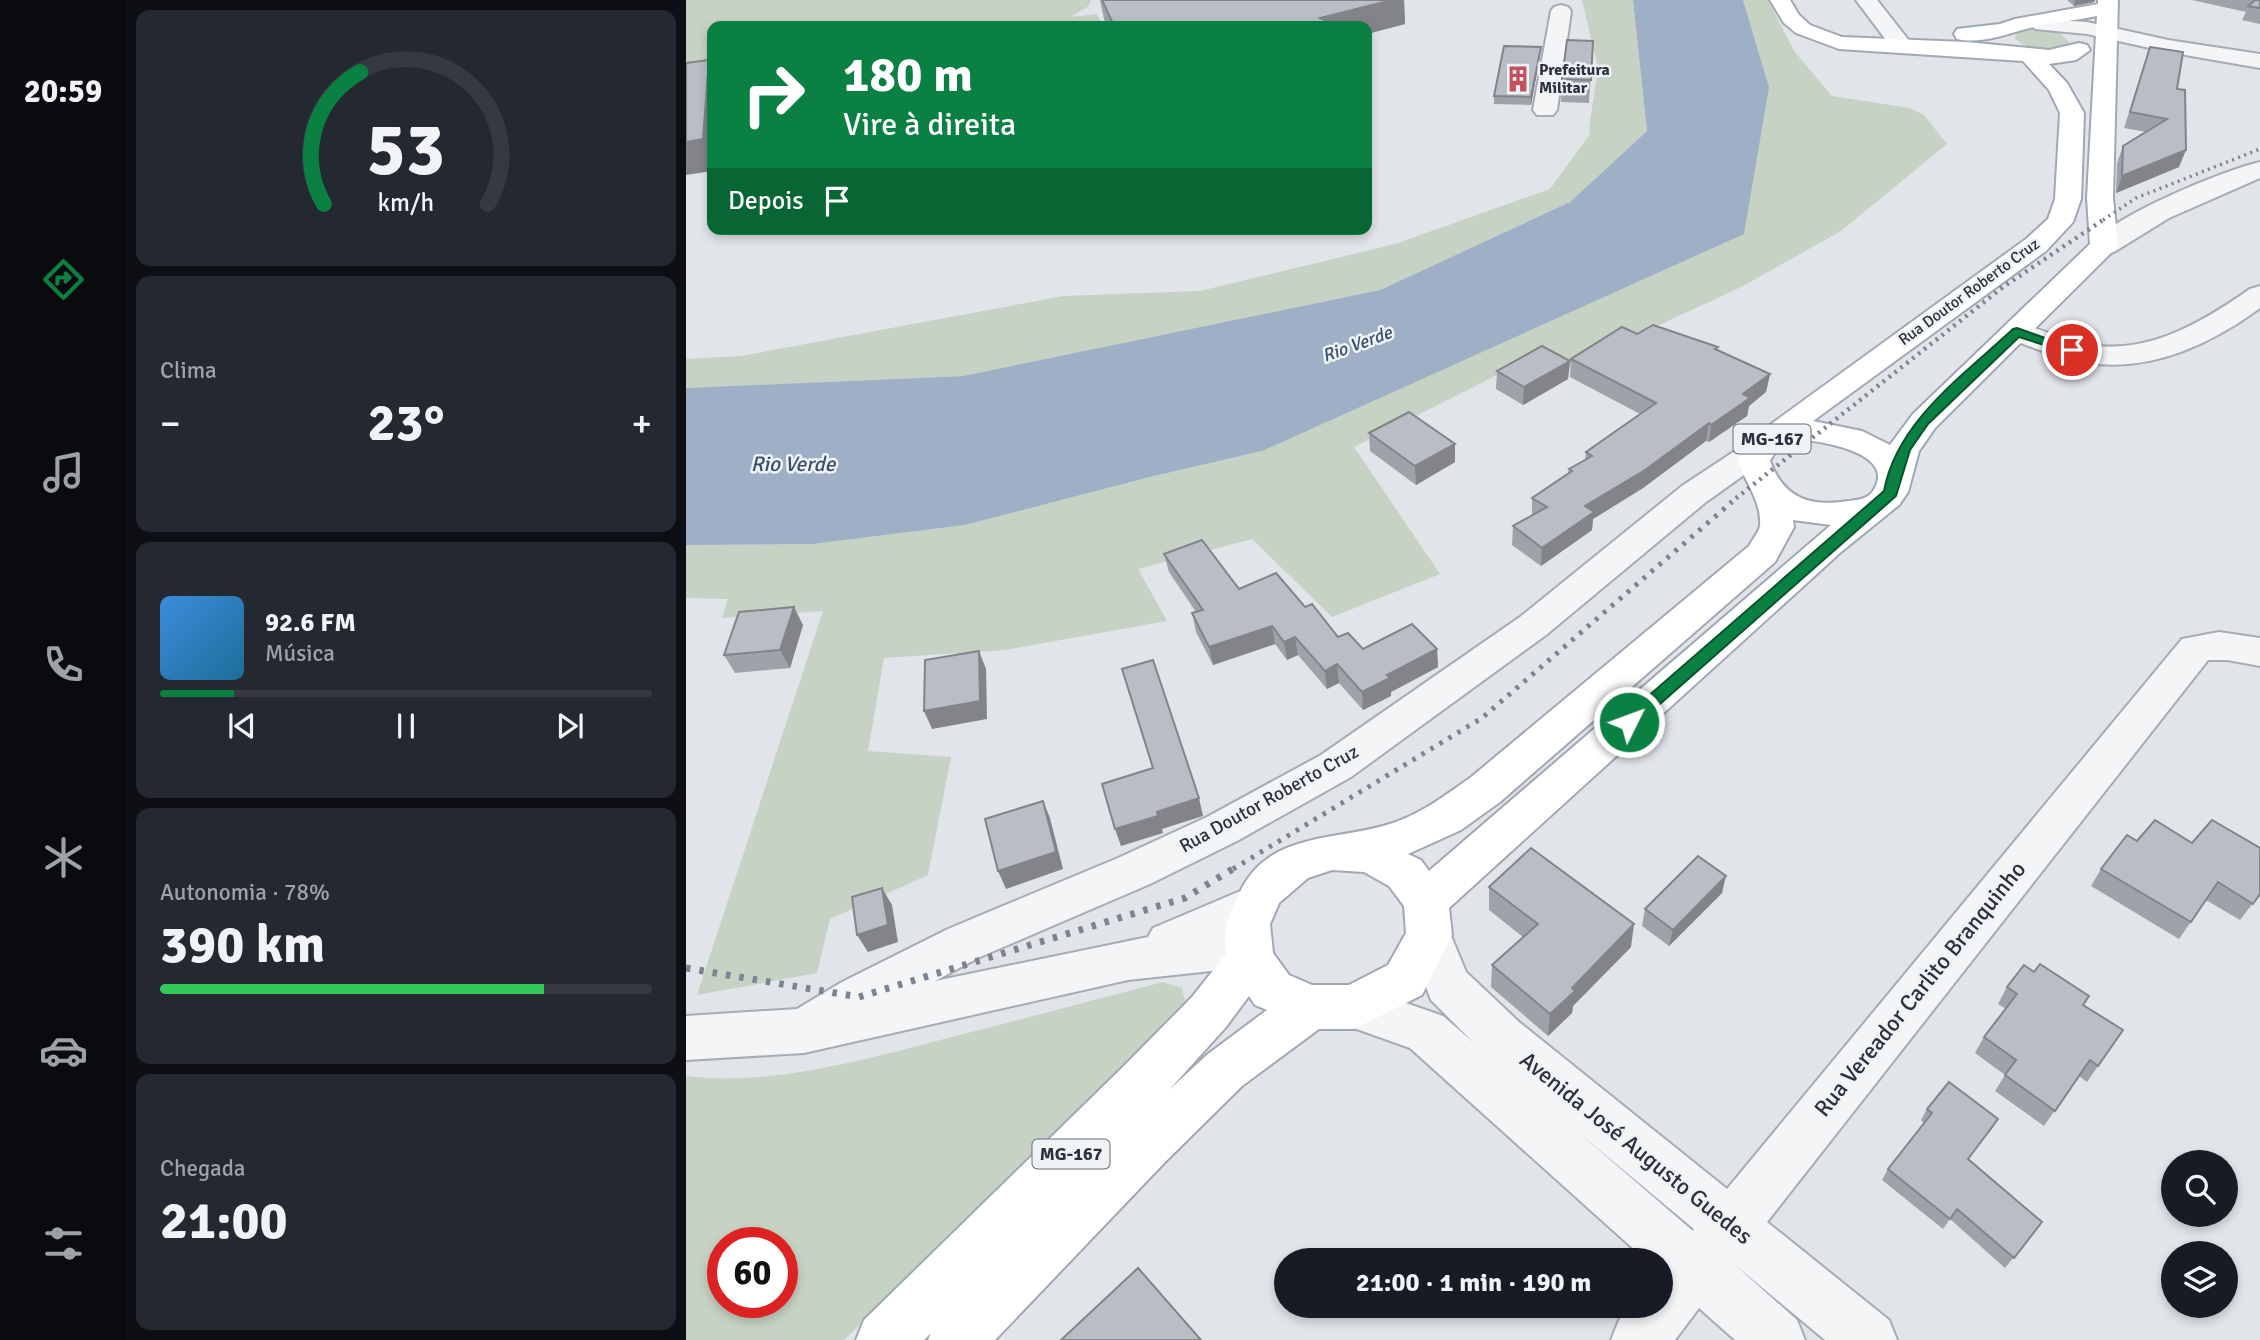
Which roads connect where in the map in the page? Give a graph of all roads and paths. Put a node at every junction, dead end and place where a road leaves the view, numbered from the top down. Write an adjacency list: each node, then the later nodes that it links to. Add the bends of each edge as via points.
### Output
1 (1780, 0): 9 (main road, via 1791,19 1820,38)
2 (1866, 0): 9 (street)
3 (2048, 0): 6 (street)
4 (2107, 4): 6 (main road); 8 (main road)
5 (1561, 11): 14 (street)
6 (2064, 16): 7 (main road)
7 (2023, 26): 8 (street, via 2078,27); 9 (main road); 10 (main road, via 2075,35 2082,43); 11 (main road, Rua Doutor Roberto Cruz, via 2001,36)
8 (2106, 39): 10 (street); 12 (street); 13 (main road)
9 (1894, 45): 11 (main road)
10 (2079, 50): 11 (main road, via 2068,55); 13 (main road)
11 (2025, 53): 19 (main road, Rua Doutor Roberto Cruz, via 2059,88 2072,113 2068,199 2060,222 2036,245)
12 (2260, 61)
13 (2102, 92): 16 (main road, via 2099,198)
14 (1545, 110)
15 (2260, 169): 16 (street, via 2173,205)
16 (2104, 246): 18 (main road)
17 (2260, 295): 18 (street, via 2218,326 2138,355 2090,354)
18 (2017, 332): 20 (main road, via 1924,421 1903,450)
19 (1762, 446): 20 (main road, MG-167, via 1799,430 1847,435 1870,445 1886,459); 21 (main road, MG-167, via 1754,461 1758,480); 29 (street, Rua Doutor Roberto Cruz, via 1694,494 1533,626 1336,766 1134,871 964,943)
20 (1885, 491): 21 (main road, via 1853,514 1824,515 1796,509); 25 (main road)
21 (1772, 496): 23 (main road, MG-167, via 1777,527 1762,554 1485,790 1446,818 1400,839)
22 (2260, 652): 31 (street, Rua Vereador Carlito Branquinho, via 2227,645 2196,649)
23 (1332, 852): 24 (main road, via 1293,864 1262,890); 25 (main road, via 1371,855 1405,873)
24 (1256, 903): 26 (main road, via 1247,924); 27 (street, Rua Doutor Roberto Cruz)
25 (1427, 918): 28 (main road, via 1405,980); 31 (street, Avenida José Augusto Guedes, via 1448,985 1502,1038)
26 (1249, 953): 27 (street, Rua Doutor Roberto Cruz); 28 (main road, via 1272,990); 33 (main road, MG-167, via 1209,1012)
27 (1128, 960): 29 (street, Rua Doutor Roberto Cruz)
28 (1332, 1007): 32 (street, via 1426,1032); 34 (main road, MG-167, via 1225,1070)
29 (804, 1031): 30 (street, Rua Doutor Roberto Cruz)
30 (686, 1038)
31 (1730, 1224): 32 (street, Rua Vereador Carlito Branquinho); 37 (street, Avenida José Augusto Guedes)
32 (1696, 1269): 35 (street, Rua Vereador Carlito Branquinho); 36 (street)
33 (884, 1340)
34 (956, 1340)
35 (1639, 1340)
36 (1777, 1340)
37 (1868, 1340)

